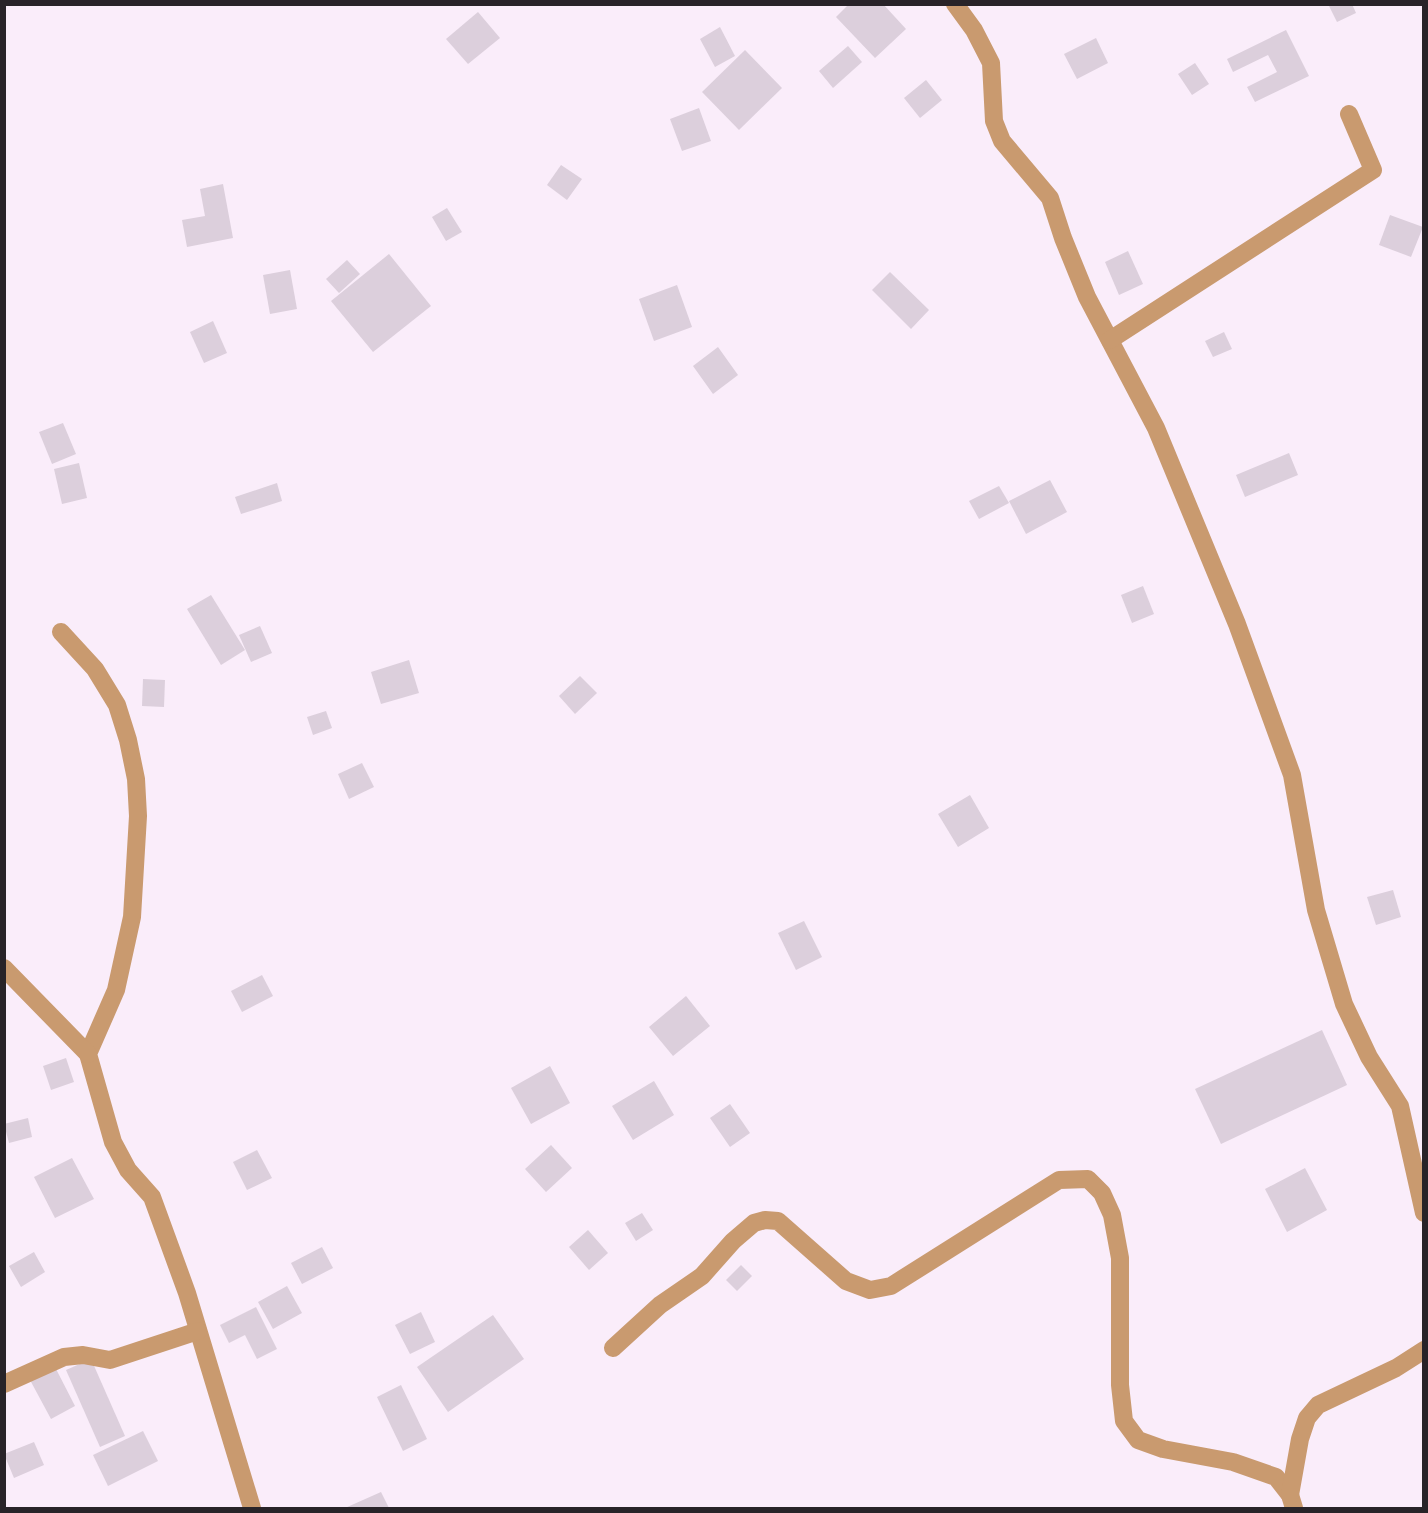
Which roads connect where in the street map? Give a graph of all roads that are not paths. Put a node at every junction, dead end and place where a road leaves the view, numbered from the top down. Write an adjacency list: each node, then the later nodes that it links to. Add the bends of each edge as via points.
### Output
1 (955, 4): 3 (street, via 991,63 994,121 1002,141 1050,198 1087,297)
2 (1349, 114): 3 (street, via 1373,170)
3 (1110, 340): 7 (street, via 1156,428 1238,624 1292,775 1316,910 1344,1004 1369,1057 1400,1106)
4 (61, 632): 6 (street, via 95,669 117,705 136,778 138,816 132,917 116,990)
5 (4, 968): 6 (street)
6 (88, 1054): 8 (street, via 113,1142 128,1170 152,1197)
7 (1424, 1213)
8 (198, 1331): 11 (street, via 110,1360 83,1355 64,1357); 13 (street)
9 (613, 1348): 12 (street, via 660,1305 702,1276 754,1223 778,1221 846,1281 870,1290 891,1286 1059,1180 1088,1179 1102,1193 1112,1215 1120,1258 1120,1385 1124,1421 1138,1440 1163,1449 1233,1462 1276,1477)
10 (1424, 1350): 12 (street, via 1396,1368 1318,1405 1307,1418 1300,1439)
11 (4, 1384)
12 (1292, 1502)
13 (252, 1509)

